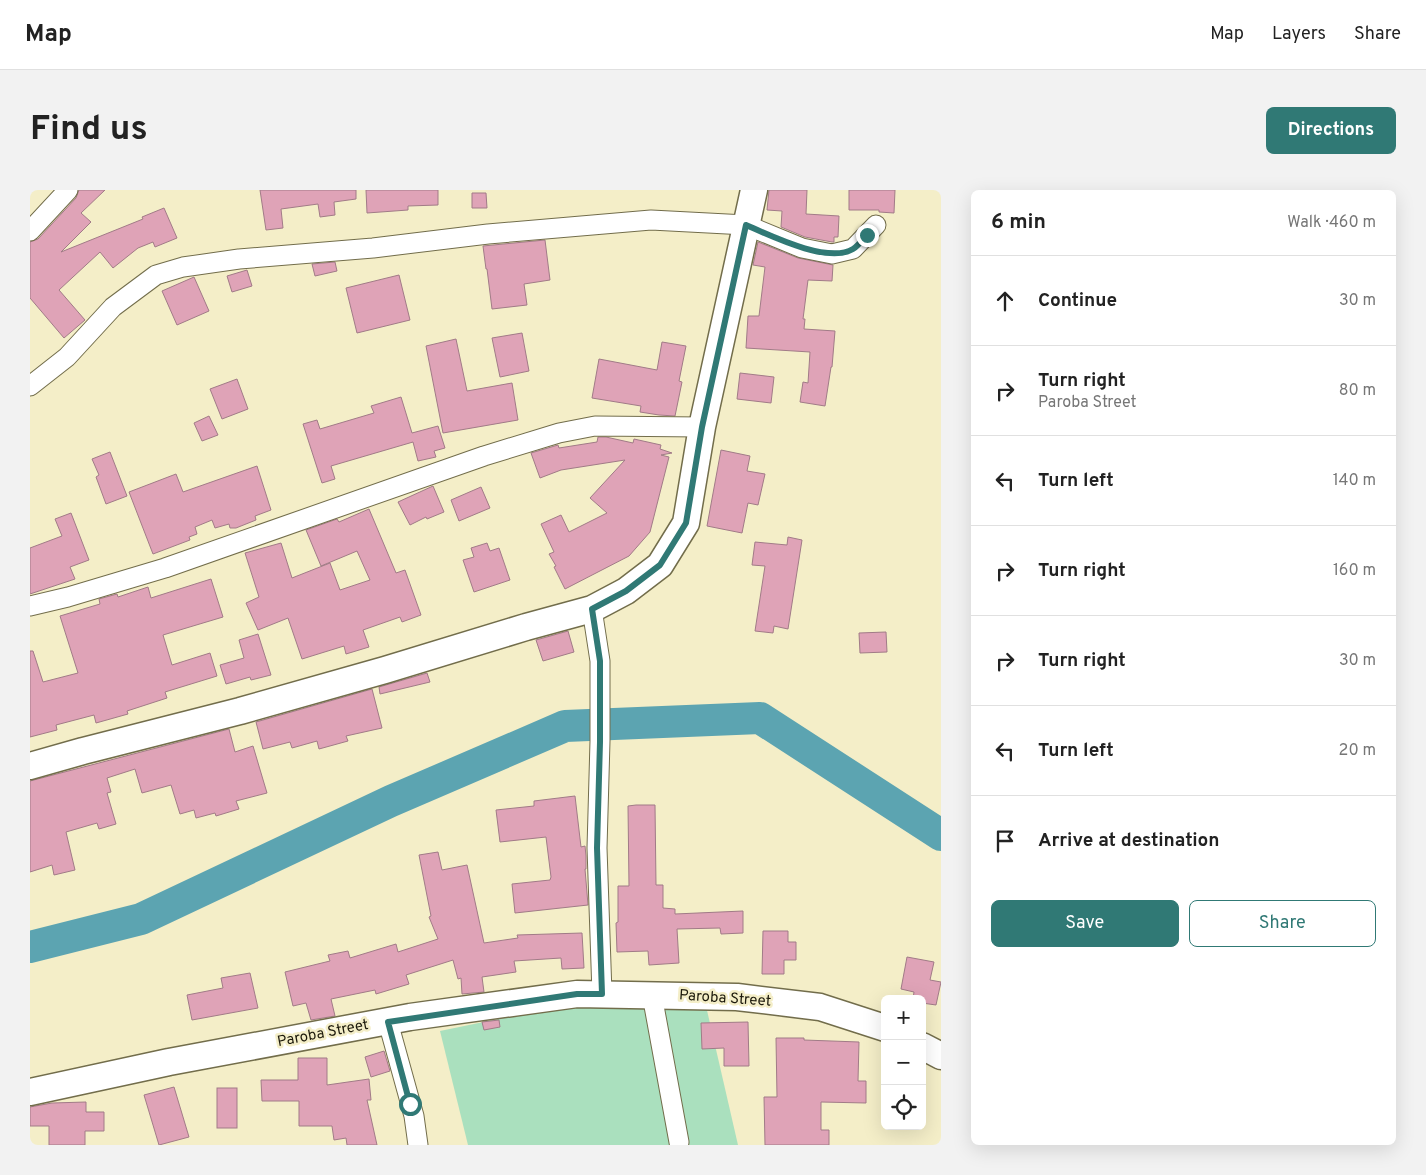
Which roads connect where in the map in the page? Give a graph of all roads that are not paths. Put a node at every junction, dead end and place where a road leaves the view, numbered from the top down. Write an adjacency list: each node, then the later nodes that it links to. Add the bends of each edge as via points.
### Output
1 (68, 190): 5 (street)
2 (754, 190): 3 (main road)
3 (746, 225): 4 (street, via 802,248 832,254 853,249); 6 (street, via 651,220 184,267 156,275 113,306 67,357); 7 (main road)
4 (876, 225)
5 (30, 231)
6 (30, 386)
7 (702, 427): 8 (street, via 596,426 560,433 484,456 165,568); 9 (main road, via 686,523 660,565 626,591)
8 (30, 606)
9 (592, 609): 10 (main road, via 250,708); 11 (street, via 600,661 597,848)
10 (30, 766)
11 (602, 994): 12 (main road, Paroba Street); 13 (main road, Paroba Street, via 577,994)
12 (652, 995): 14 (main road, Paroba Street, via 736,997 820,1007); 18 (street)
13 (388, 1022): 17 (main road, Paroba Street, via 169,1062); 19 (street, via 414,1116)
14 (881, 1026)
15 (926, 1048): 16 (main road)
16 (941, 1056)
17 (30, 1092)
18 (679, 1142)
19 (418, 1145)

